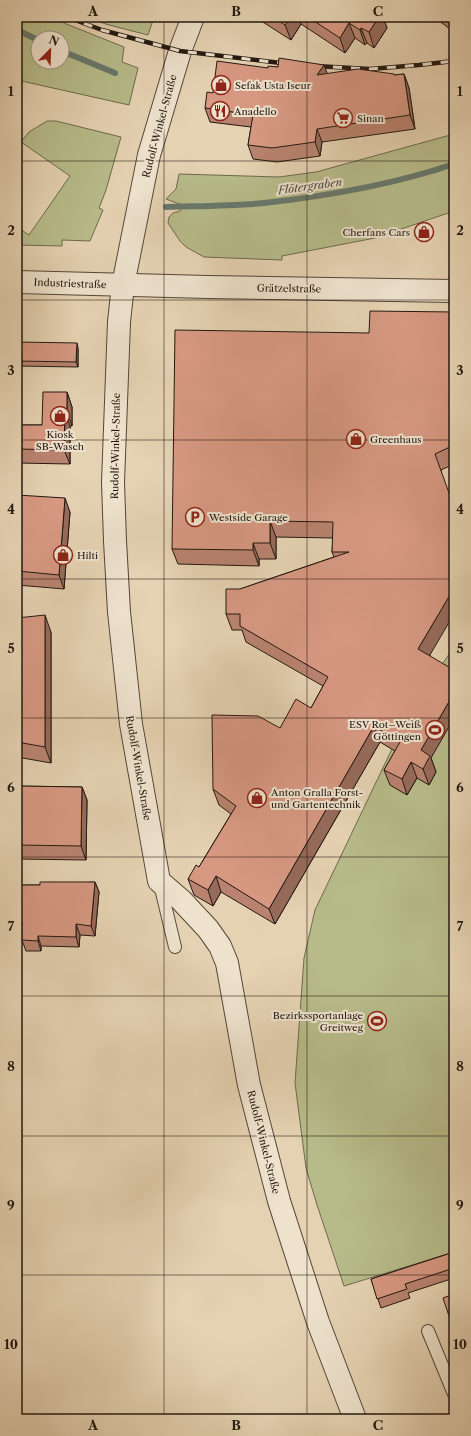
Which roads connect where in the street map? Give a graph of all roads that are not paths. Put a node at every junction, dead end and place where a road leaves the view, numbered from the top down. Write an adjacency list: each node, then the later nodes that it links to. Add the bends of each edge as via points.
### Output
1 (192, 17): 3 (street, Rudolf-Winkel-Straße, via 150,155)
2 (17, 282): 3 (street, Industriestraße)
3 (123, 285): 4 (street, Grätzelstraße); 5 (street, Rudolf-Winkel-Straße, via 119,322 113,482 119,612 130,724)
4 (454, 291)
5 (159, 881): 6 (lane, Rudolf-Winkel-Straße); 9 (street, Rudolf-Winkel-Straße, via 208,929 220,946 227,963 249,1085 279,1201 316,1316)
6 (175, 947)
7 (428, 1331): 8 (lane)
8 (454, 1394)
9 (355, 1419)

